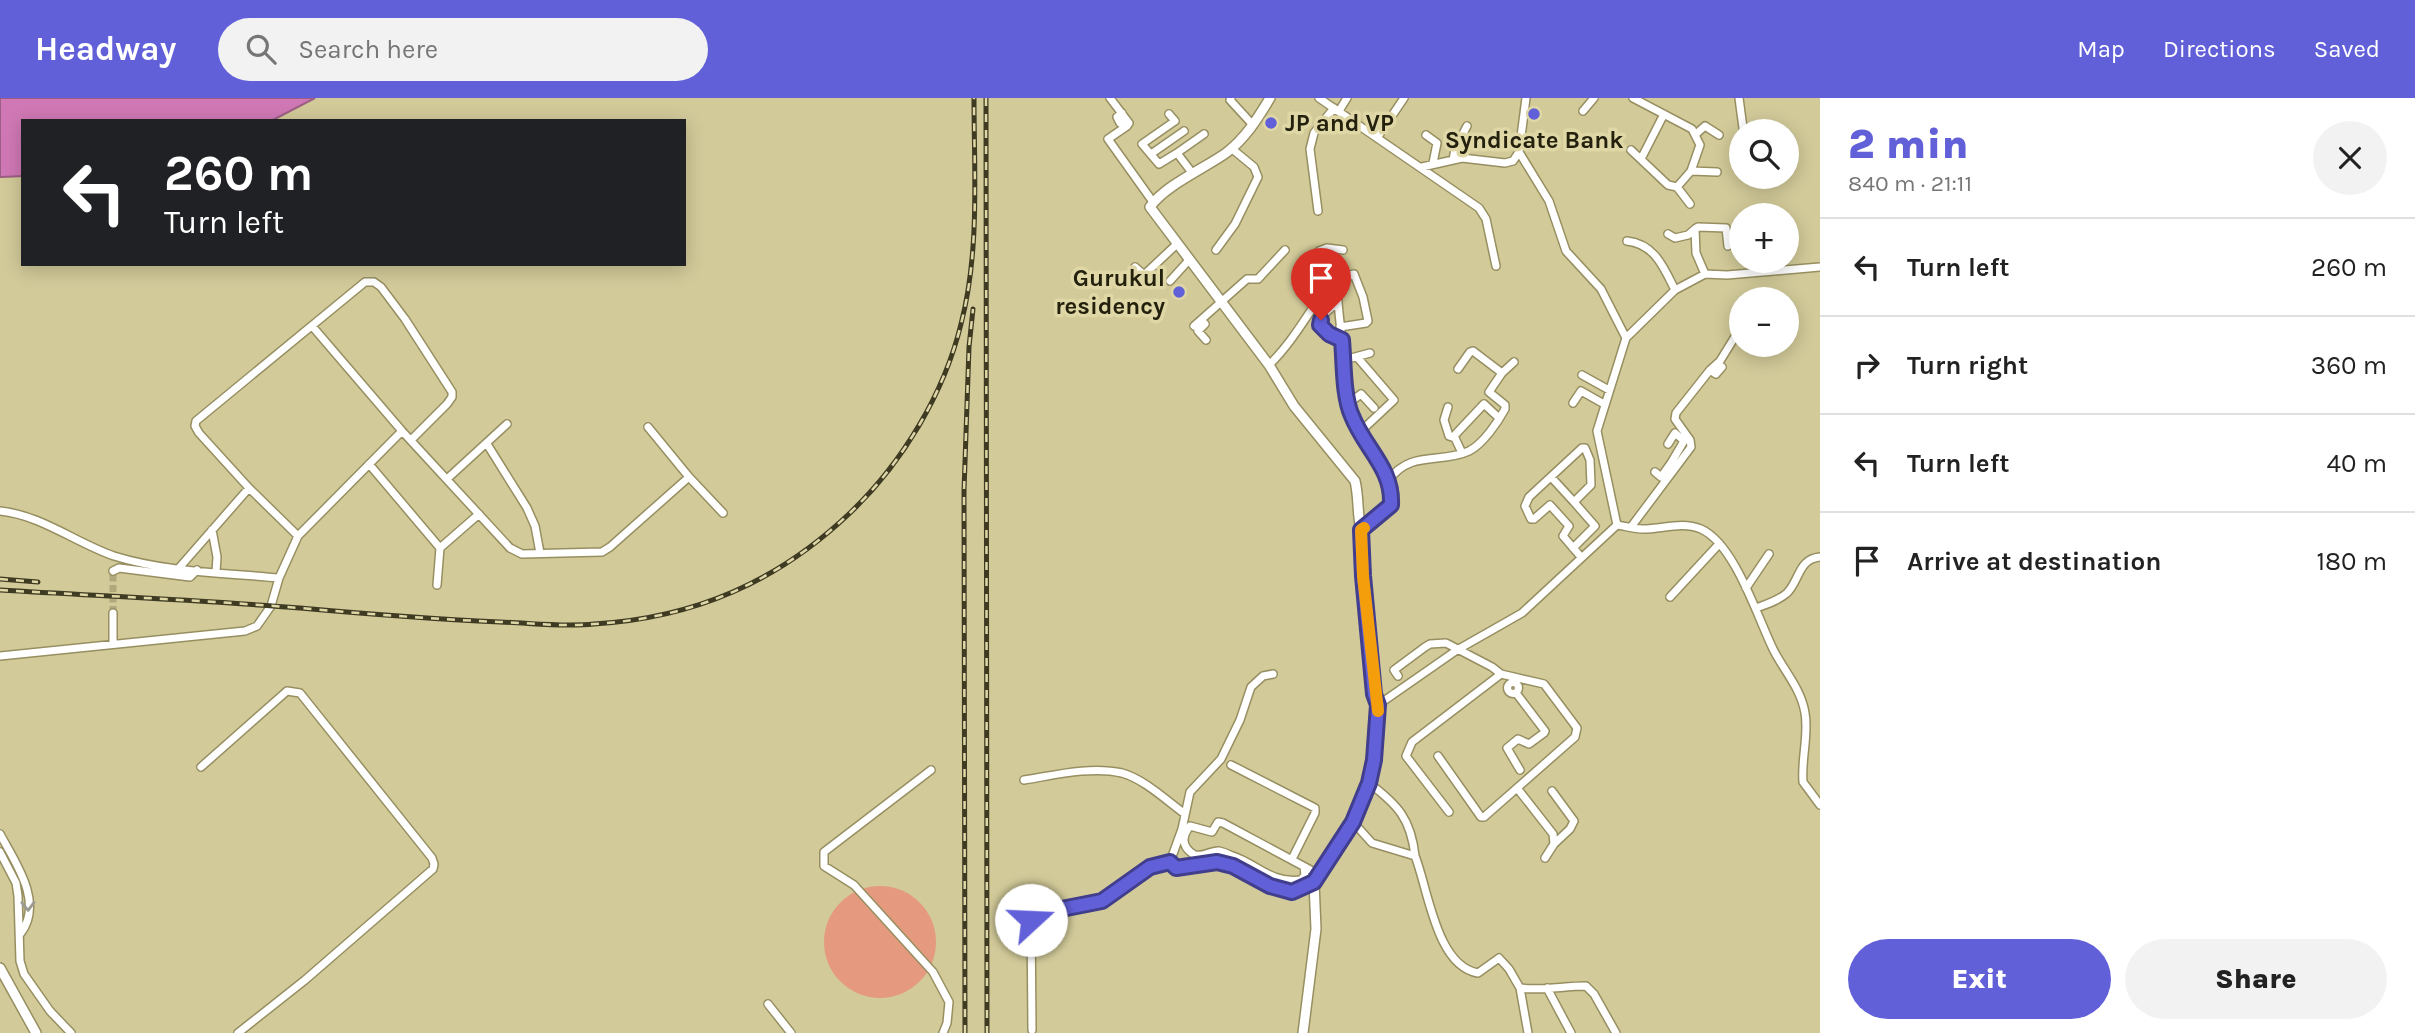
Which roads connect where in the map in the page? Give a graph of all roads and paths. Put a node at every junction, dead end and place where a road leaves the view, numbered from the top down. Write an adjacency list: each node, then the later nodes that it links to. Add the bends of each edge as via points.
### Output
1 (1104, 98): 2 (street)
2 (1110, 98): 40 (street, via 1128,126 1106,136)
3 (1231, 98): 18 (street)
4 (1270, 98): 18 (street)
5 (1319, 98): 12 (street)
6 (1347, 98): 12 (street)
7 (1405, 98): 25 (street)
8 (1526, 98): 29 (street)
9 (1594, 98): 13 (street)
10 (1633, 98): 15 (street)
11 (1739, 98): 16 (street)
12 (1336, 109): 25 (street); 42 (street, via 1311,139)
13 (1583, 111)
14 (1169, 114): 17 (street)
15 (1664, 114): 22 (street); 32 (street)
16 (1742, 119)
17 (1175, 121): 20 (street); 31 (street, via 1143,142)
18 (1253, 124): 27 (street)
19 (1467, 126): 33 (street)
20 (1184, 131): 26 (street); 31 (street)
21 (1204, 134): 26 (street)
22 (1696, 134): 24 (street, via 1705,126); 35 (street, via 1700,145)
23 (1426, 135): 34 (street, via 1437,142)
24 (1719, 135)
25 (1377, 138): 36 (street)
26 (1193, 142): 30 (street)
27 (1231, 148): 38 (street); 49 (street, via 1254,167 1258,177 1235,225)
28 (1632, 150): 32 (street)
29 (1519, 152): 33 (street, via 1510,163); 66 (street, via 1549,201 1566,251 1601,289)
30 (1177, 153): 31 (street, via 1161,164); 38 (street)
31 (1151, 154)
32 (1641, 159): 39 (street, via 1668,185)
33 (1453, 160): 34 (street)
34 (1433, 163): 36 (street)
35 (1690, 164): 37 (street); 39 (street)
36 (1422, 167): 54 (street, via 1479,208 1486,219)
37 (1717, 172)
38 (1193, 174): 40 (street)
39 (1677, 187): 41 (street)
40 (1153, 202): 46 (street, via 1150,207)
41 (1690, 204)
42 (1318, 211)
43 (1695, 229): 44 (street, via 1675,238); 47 (street, via 1726,228); 58 (street, via 1696,253)
44 (1668, 234)
45 (1627, 241): 61 (street, via 1659,259)
46 (1177, 244): 52 (street); 55 (street, via 1145,274)
47 (1728, 246)
48 (1327, 248): 51 (street); 53 (street); 60 (street)
49 (1216, 250)
50 (1285, 250): 63 (street, via 1258,279 1247,279)
51 (1343, 250)
52 (1189, 260): 59 (street); 63 (street)
53 (1310, 264)
54 (1496, 266)
55 (1135, 267)
56 (1820, 268): 58 (street)
57 (1346, 273): 60 (street)
58 (1705, 274): 61 (street)
59 (1170, 281)
60 (1331, 282): 74 (street)
61 (1675, 290): 66 (street)
62 (1338, 302): 65 (street); 65 (street, via 1338,288 1354,274 1368,321); 68 (street, via 1324,314 1320,325)
63 (1221, 303): 67 (street, via 1199,325); 74 (street)
64 (312, 326): 90 (street); 93 (street, via 365,282 380,287 452,392 447,404); 103 (street, via 196,421 199,433)
65 (1340, 327): 68 (street)
66 (1626, 338): 81 (street)
67 (1206, 340)
68 (1342, 340): 72 (street)
69 (1729, 346): 77 (street)
70 (1370, 353): 71 (street)
71 (1357, 357): 72 (street); 91 (street, via 1394,400)
72 (1344, 360): 82 (street)
73 (1514, 362): 78 (street)
74 (1269, 365): 112 (street, via 1294,406 1355,481)
75 (1723, 367): 77 (street)
76 (1458, 369): 78 (street, via 1473,351)
77 (1713, 372): 80 (street); 96 (street, via 1676,413 1691,447)
78 (1502, 373): 87 (street, via 1489,392 1506,407)
79 (1582, 375): 81 (street)
80 (1710, 382)
81 (1606, 388): 84 (street)
82 (1349, 402): 86 (street, via 1361,394); 91 (street)
83 (1573, 402): 84 (street, via 1580,391)
84 (1600, 402): 108 (street, via 1597,431)
85 (1448, 407): 92 (street, via 1445,424)
86 (1374, 408)
87 (1499, 418): 92 (street, via 1484,404); 95 (street, via 1476,447)
88 (507, 424): 94 (street)
89 (648, 427): 99 (street)
90 (402, 431): 93 (street); 97 (street)
91 (1360, 432): 102 (street)
92 (1453, 437): 95 (street)
93 (411, 440): 101 (street)
94 (486, 444): 101 (street); 118 (street, via 527,508)
95 (1462, 453): 102 (street, via 1403,465)
96 (1677, 455): 98 (street, via 1661,476); 110 (street)
97 (369, 464): 113 (street); 116 (street)
98 (1655, 472)
99 (689, 477): 106 (street); 118 (street, via 602,552)
100 (1551, 477): 104 (street); 104 (street, via 1585,448 1591,485); 117 (street, via 1525,506 1534,519 1550,505 1569,526 1563,536)
101 (447, 479): 107 (street)
102 (1389, 480): 112 (street, via 1391,505)
103 (249, 488): 111 (street); 113 (street)
104 (1574, 502): 109 (street)
105 (0, 510): 122 (street, via 117,556)
106 (723, 513)
107 (480, 514): 116 (street); 118 (street, via 510,548 522,554)
108 (1617, 525): 110 (street); 114 (street)
109 (1595, 526): 114 (street); 117 (street)
110 (1630, 527): 115 (street, via 1684,524 1702,530)
111 (212, 530): 122 (street); 125 (street)
112 (1361, 530): 138 (street)
113 (298, 536): 126 (street)
114 (1604, 537): 120 (street)
115 (1719, 544): 128 (street); 129 (street)
116 (439, 548): 127 (street)
117 (1573, 548): 120 (street)
118 (540, 554)
119 (1769, 554): 128 (street)
120 (1581, 557): 133 (street, via 1522,613)
121 (1820, 557): 130 (street, via 1802,566 1786,594)
122 (179, 568): 123 (street)
123 (197, 570): 124 (street, via 190,576); 125 (street)
124 (113, 571)
125 (216, 572): 126 (street)
126 (279, 578): 132 (street, via 271,606 257,626 245,631)
127 (437, 585)
128 (1746, 588): 130 (street)
129 (1670, 597)
130 (1756, 608): 148 (street, via 1803,703 1803,782)
131 (113, 613): 132 (street)
132 (113, 644): 134 (street)
133 (1457, 650): 136 (street, via 1446,643 1430,645 1394,670); 137 (street); 138 (street)
134 (0, 656)
135 (1273, 674): 150 (street, via 1251,687 1221,760 1190,792)
136 (1398, 676)
137 (1506, 678): 143 (street, via 1518,685 1516,693 1545,731 1529,744 1518,739 1507,748); 146 (street, via 1544,684 1577,728 1575,737); 149 (street, via 1412,742 1406,755)
138 (1378, 705): 145 (street)
139 (1438, 756): 146 (street, via 1481,817)
140 (1231, 765): 157 (street, via 1315,808)
141 (201, 766): 169 (street, via 288,691 300,693 434,864 305,980)
142 (931, 770): 171 (street, via 824,852 824,866 854,886 933,972 949,1002)
143 (1520, 770)
144 (1024, 779): 150 (street, via 1088,771 1122,773)
145 (1369, 783): 151 (street); 155 (street, via 1408,821)
146 (1517, 788): 153 (street, via 1553,834)
147 (1552, 791): 153 (street, via 1574,821)
148 (1820, 805)
149 (1450, 812)
150 (1185, 814): 158 (street)
151 (1353, 822): 155 (street, via 1372,843); 160 (street)
152 (0, 834): 161 (street, one-way to 161, via 30,903)
153 (1554, 844): 156 (street)
154 (0, 852): 161 (street, via 16,883)
155 (1415, 856): 163 (street, via 1434,921 1455,959 1478,973 1499,958)
156 (1545, 858)
157 (1292, 859): 159 (street); 159 (street, via 1219,822 1209,833 1190,826 1183,840 1195,855 1219,851 1288,882 1301,880)
158 (1170, 862): 160 (street, via 1176,868 1217,862 1292,892); 166 (street, via 1150,867 1102,901 1031,915)
159 (1304, 867): 160 (street)
160 (1316, 878): 172 (street, via 1316,929)
161 (21, 933): 168 (street, via 24,974)
162 (0, 968): 167 (street)
163 (1520, 988): 164 (street); 173 (street)
164 (1548, 988): 174 (street); 175 (street, via 1586,986)
165 (768, 1004): 170 (street)
166 (1032, 1030)
167 (36, 1033)
168 (71, 1033)
169 (238, 1033)
170 (791, 1033)
171 (943, 1033)
172 (1303, 1033)
173 (1528, 1033)
174 (1571, 1033)
175 (1616, 1033)

